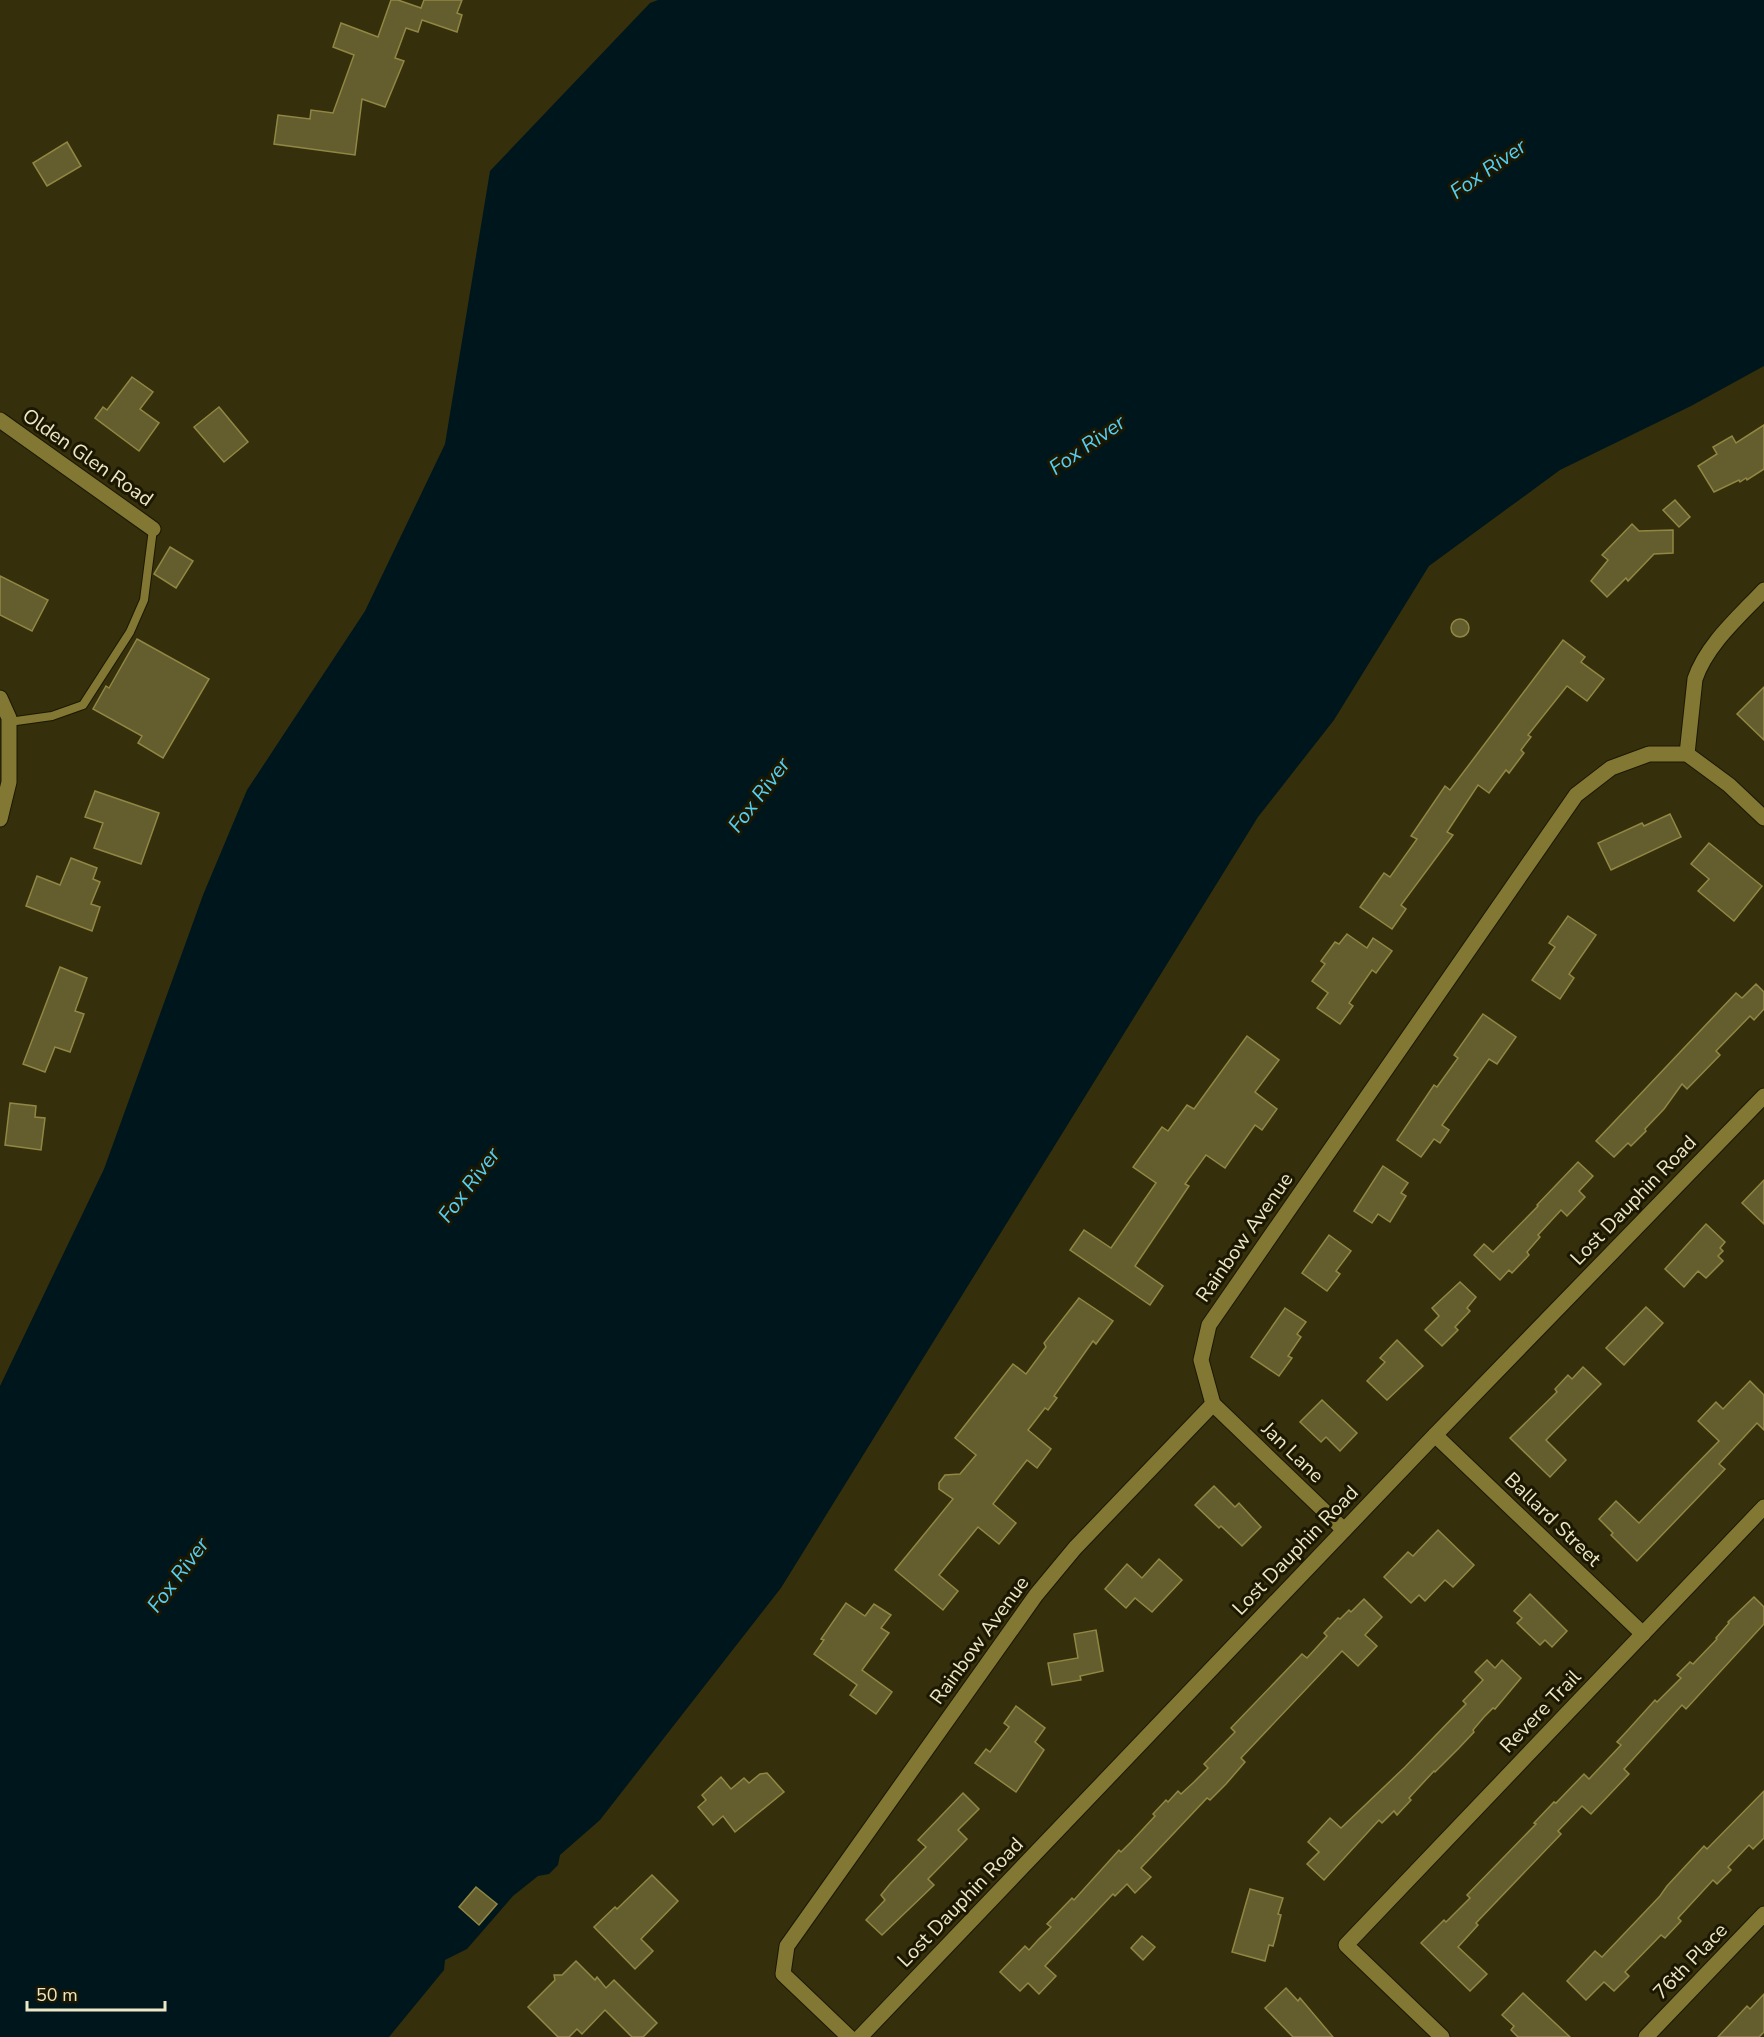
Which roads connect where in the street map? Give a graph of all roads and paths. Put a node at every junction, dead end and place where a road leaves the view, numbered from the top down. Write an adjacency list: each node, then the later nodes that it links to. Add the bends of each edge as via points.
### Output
1 (0, 420): 2 (street, Olden Glen Road)
2 (153, 529): 5 (lane, via 144,600 130,632 82,705 52,716)
3 (1764, 590): 6 (street, via 1714,644 1699,667)
4 (0, 698): 5 (street)
5 (9, 722): 8 (street, via 9,782)
6 (1688, 754): 7 (street); 10 (street, Rainbow Avenue, via 1649,754 1611,768 1576,795 1209,1325 1202,1360)
7 (1764, 818)
8 (0, 819)
9 (1764, 1096): 11 (street, Lost Dauphin Road)
10 (1213, 1404): 13 (street, Jan Lane); 16 (street, Rainbow Avenue, via 1075,1548 1036,1595 787,1946 783,1974)
11 (1435, 1435): 13 (street, Lost Dauphin Road); 14 (street, Ballard Street)
12 (1764, 1507): 14 (street, Revere Trail)
13 (1344, 1530): 17 (street, Lost Dauphin Road)
14 (1643, 1634): 18 (street, Revere Trail, via 1346,1945)
15 (1764, 1914): 19 (street, 76th Place)
16 (849, 2037)
17 (860, 2037)
18 (1442, 2037)
19 (1646, 2037)

